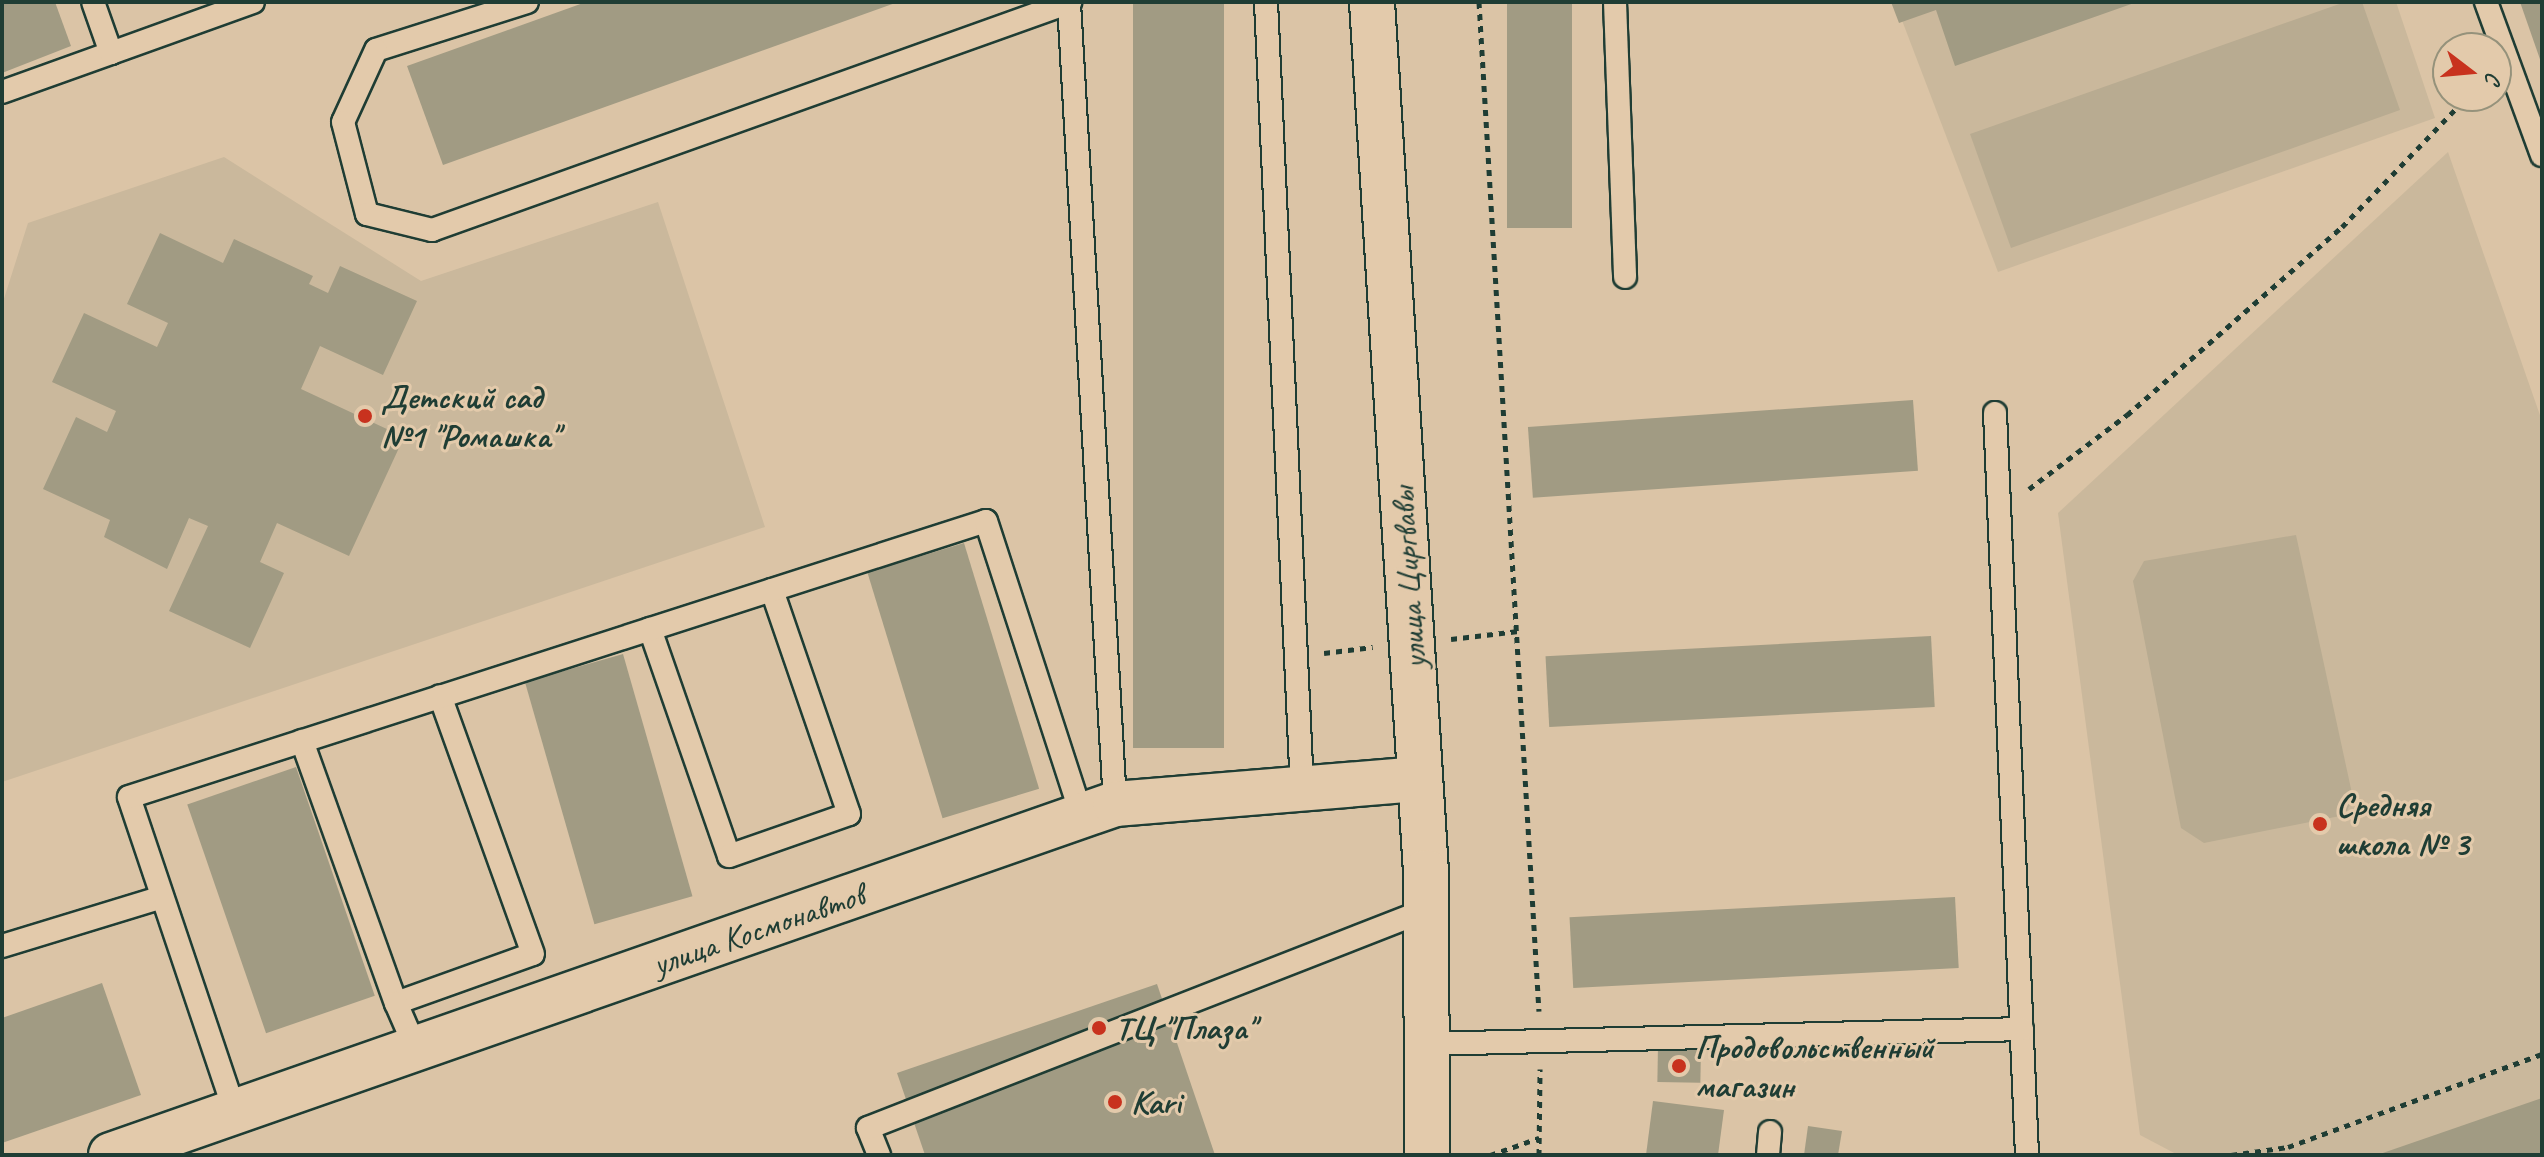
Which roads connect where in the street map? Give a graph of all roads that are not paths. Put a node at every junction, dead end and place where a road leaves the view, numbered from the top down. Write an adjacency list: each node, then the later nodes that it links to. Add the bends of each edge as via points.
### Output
1 (93, 2): 9 (lane)
2 (253, 2): 9 (lane)
3 (527, 2): 4 (lane, via 376,50 343,122 367,214 432,230)
4 (1070, 2): 20 (lane)
5 (1266, 2): 19 (lane)
6 (1372, 2): 18 (street, улица Циргвавы)
7 (1615, 2): 12 (lane)
8 (2486, 2): 11 (lane)
9 (111, 53): 10 (lane)
10 (2, 92)
11 (2542, 155)
12 (1625, 277)
13 (1995, 413): 25 (lane)
14 (772, 590): 15 (lane); 15 (lane, via 849,814 729,856); 20 (lane, via 986,521)
15 (650, 629): 16 (lane)
16 (440, 696): 17 (lane); 24 (lane, via 533,954)
17 (302, 741): 21 (lane, via 129,797); 24 (lane)
18 (1420, 779): 19 (street, улица Космонавтов); 22 (street, улица Циргвавы)
19 (1302, 789): 20 (street, улица Космонавтов)
20 (1099, 810): 27 (street, улица Космонавтов)
21 (162, 897): 23 (lane); 28 (lane)
22 (1426, 910): 26 (street, улица Циргвавы); 30 (lane, via 868,1128)
23 (2, 946)
24 (396, 1003): 27 (lane)
25 (2022, 1029): 26 (lane); 32 (lane)
26 (1427, 1044): 31 (street, улица Циргвавы)
27 (416, 1049): 28 (street, улица Космонавтов)
28 (235, 1112): 29 (street, улица Космонавтов)
29 (111, 1155)
30 (879, 1155)
31 (1427, 1155)
32 (2027, 1155)

